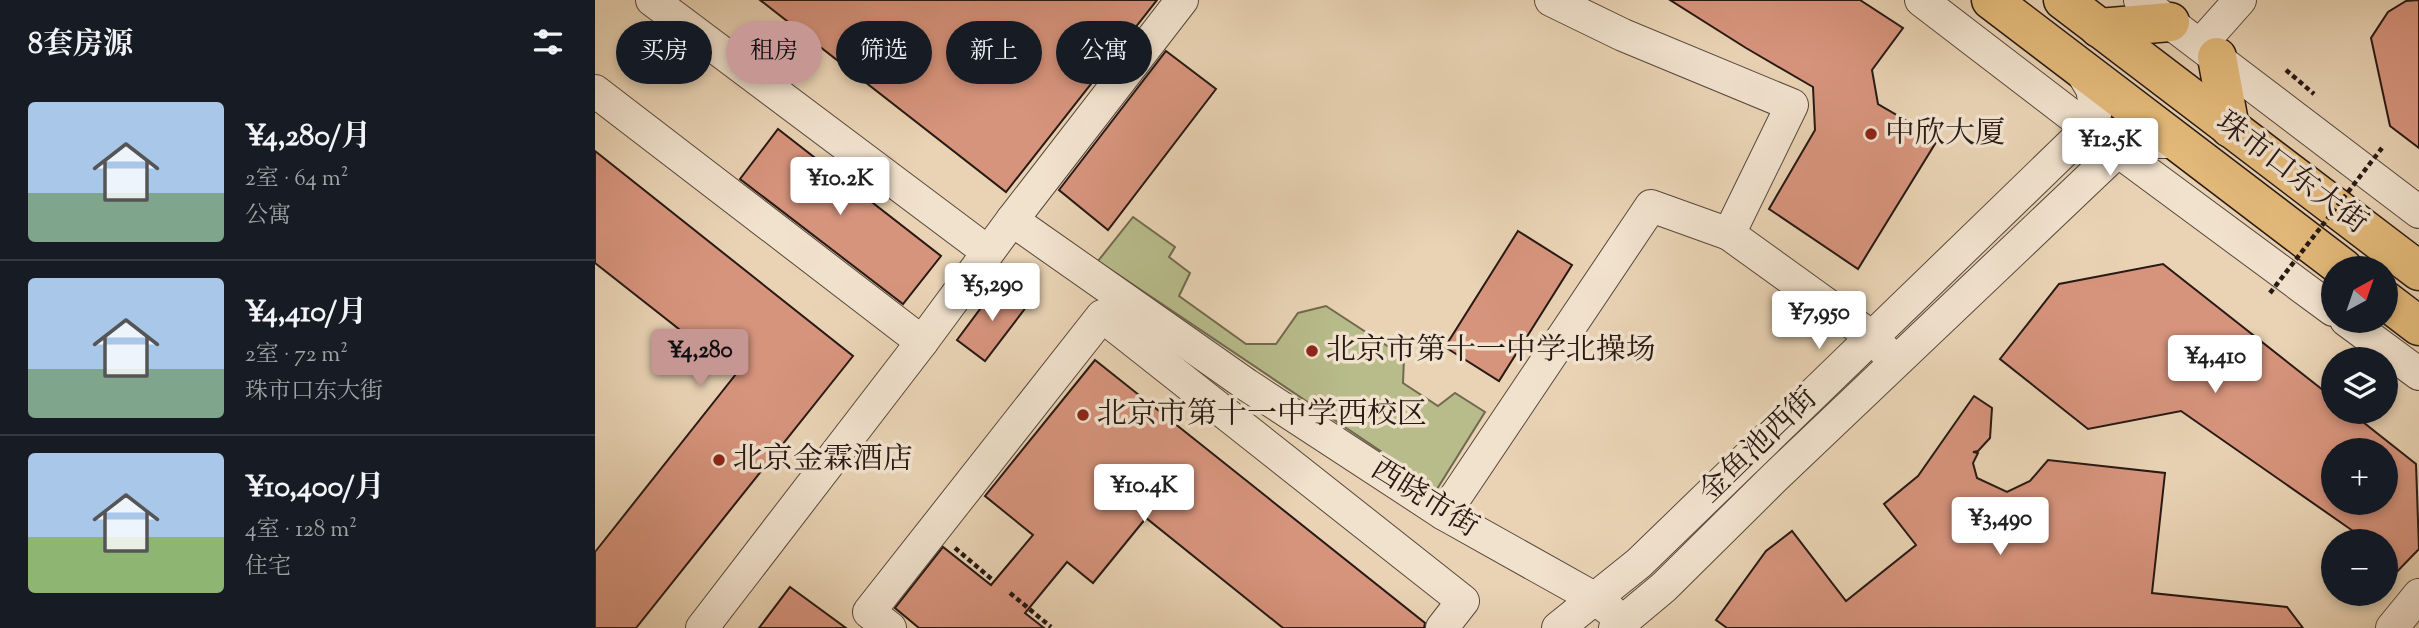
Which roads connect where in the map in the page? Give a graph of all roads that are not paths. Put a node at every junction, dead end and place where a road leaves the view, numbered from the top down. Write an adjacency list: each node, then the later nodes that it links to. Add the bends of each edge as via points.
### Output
1 (652, 0): 20 (street)
2 (1182, 0): 18 (street)
3 (1551, 0): 19 (street, via 1792,105)
4 (1921, 0): 13 (street)
5 (1991, 0): 11 (main road, 珠市口东大街)
6 (2063, 0): 9 (main road, 珠市口东大街)
7 (2240, 0): 10 (street)
8 (2155, 11): 9 (main road); 10 (street, 珠市口东大街)
9 (2099, 28): 14 (main road, 珠市口东大街)
10 (2209, 51): 14 (main road); 17 (street, 珠市口东大街)
11 (2079, 67): 13 (street, via 2092,89 2096,111); 15 (main road, 珠市口东大街)
12 (595, 91): 28 (street)
13 (2088, 128): 16 (street); 27 (street, 金鱼池西街)
14 (2230, 128): 22 (main road, 珠市口东大街)
15 (2178, 142): 16 (street, 金鱼池西街, via 2141,142); 21 (main road, 珠市口东大街)
16 (2118, 151): 23 (street); 29 (street, 金鱼池西街)
17 (2419, 212)
18 (1012, 220): 20 (street); 31 (street, 西晓市街, via 1247,385)
19 (1730, 234): 27 (street); 31 (street, via 1651,206)
20 (988, 252): 28 (street)
21 (2327, 256)
22 (2419, 271)
23 (2321, 301)
24 (2398, 310): 25 (main road)
25 (2419, 326)
26 (2364, 333): 30 (street)
27 (1872, 337): 29 (street); 33 (street, 金鱼池西街, via 1639,563)
28 (922, 342): 35 (street)
29 (1896, 362): 34 (street, 金鱼池西街)
30 (2419, 374)
31 (1444, 514): 33 (street, 西晓市街)
32 (2419, 595): 39 (street)
33 (1594, 598): 34 (street, 西晓市街); 38 (street, 金鱼池西街)
34 (1624, 626)
35 (702, 628)
36 (890, 628): 37 (street, via 869,611 1102,316 1463,601)
37 (1442, 628)
38 (1558, 628)
39 (2392, 628)

